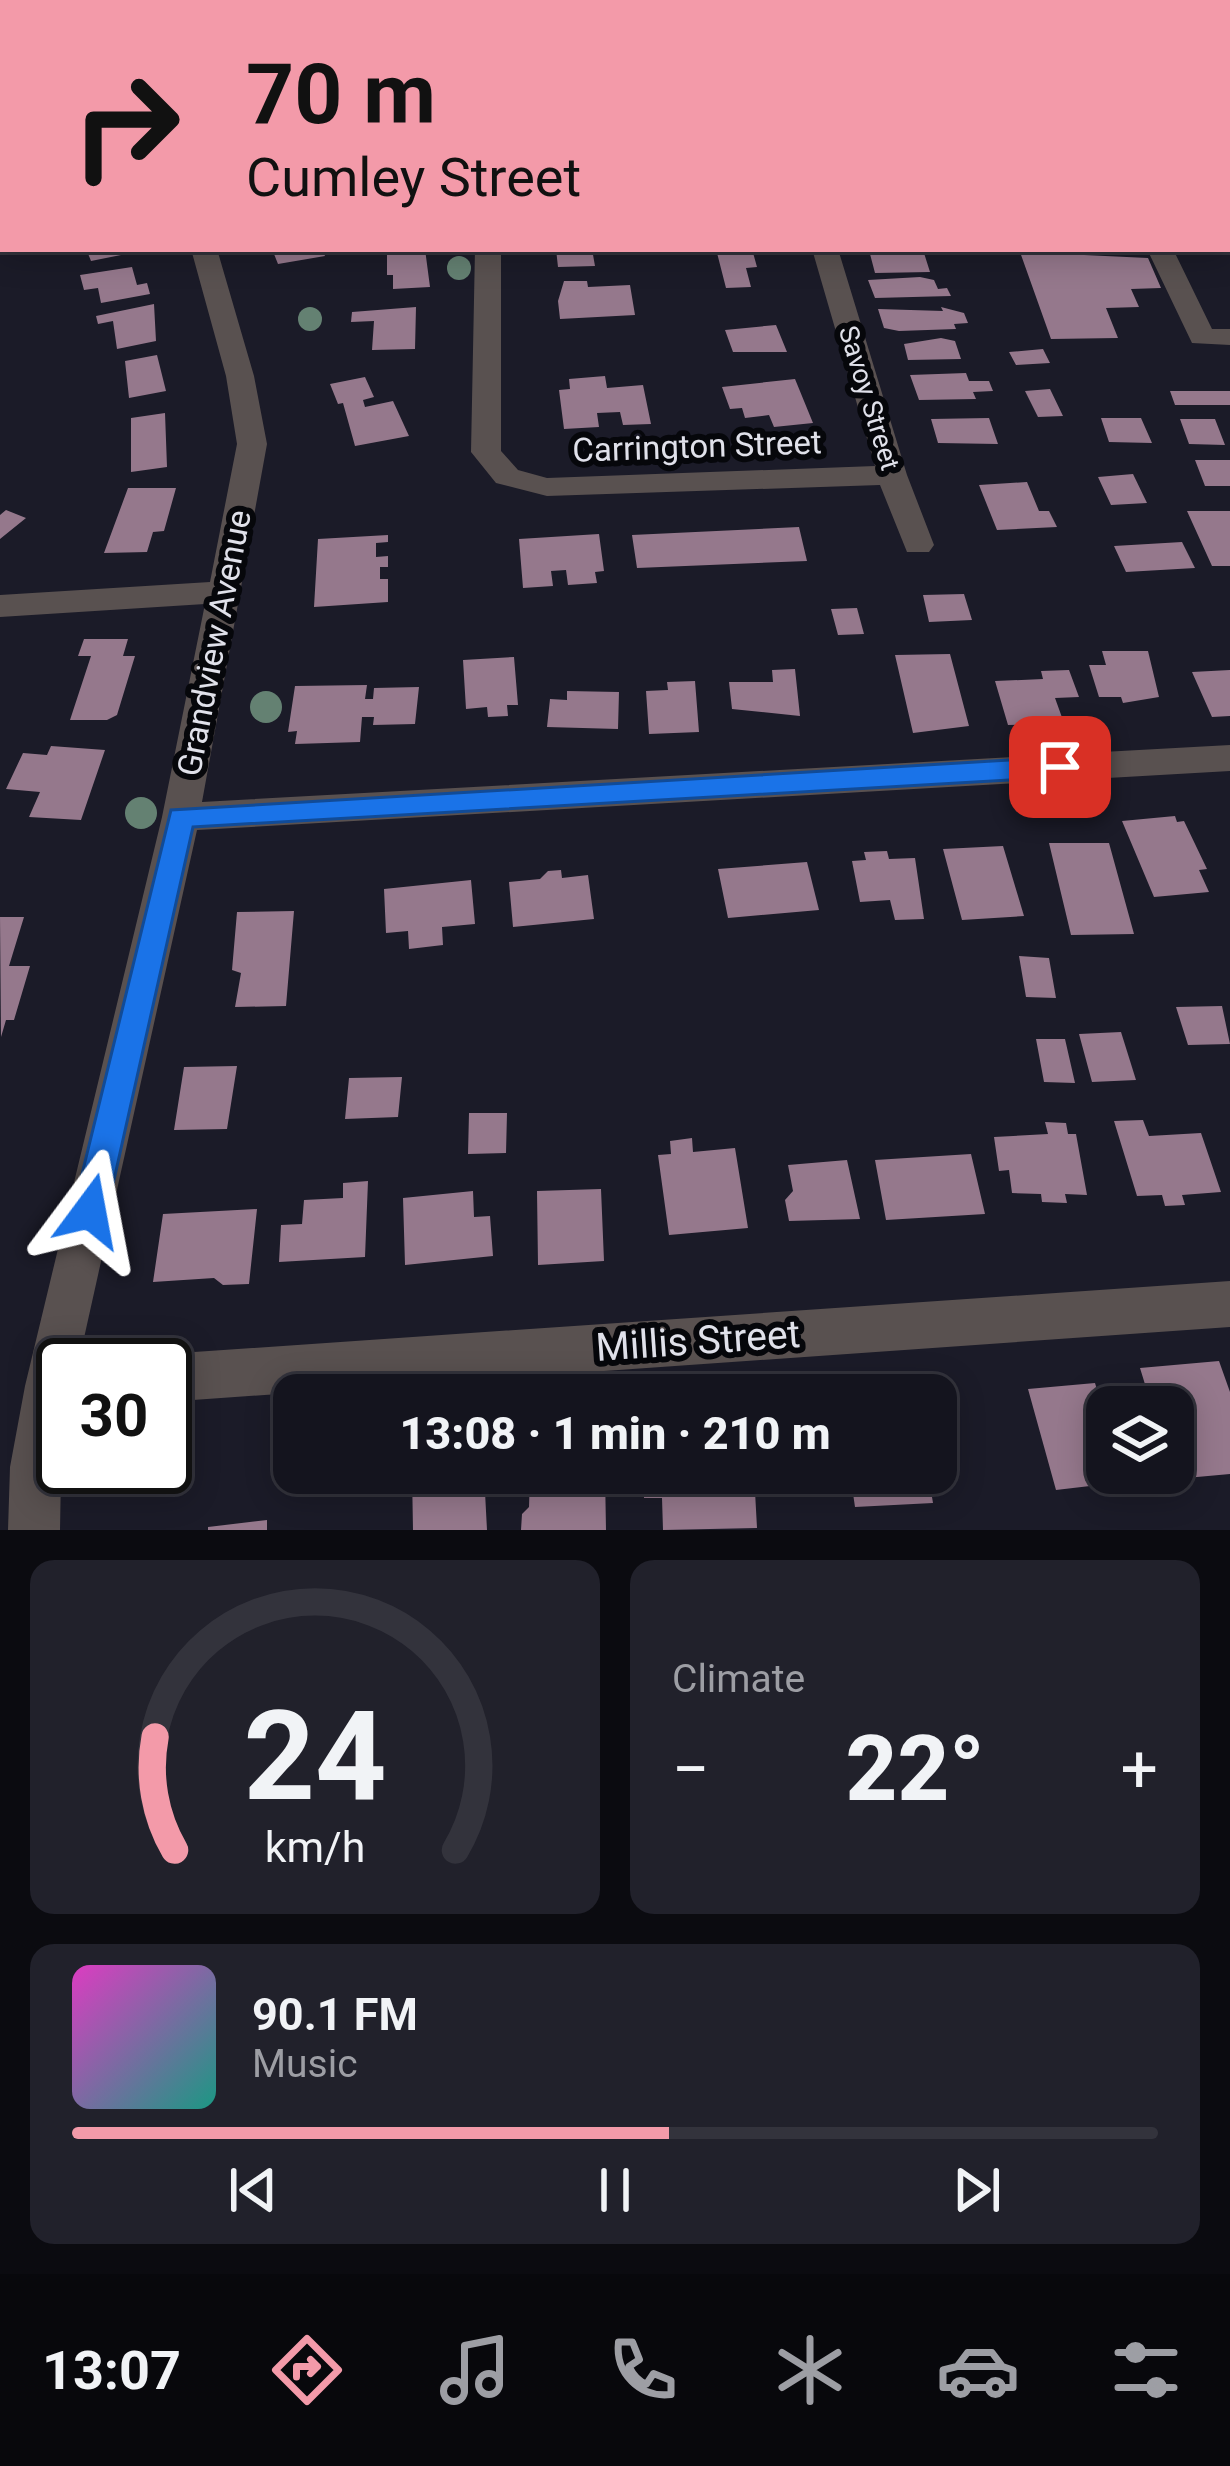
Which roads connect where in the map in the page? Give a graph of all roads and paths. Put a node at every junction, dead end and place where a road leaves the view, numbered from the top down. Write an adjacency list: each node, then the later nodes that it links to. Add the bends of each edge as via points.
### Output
1 (205, 252): 8 (street, Grandview Avenue, via 252,444)
2 (488, 252): 6 (street, Carrington Street, via 486,452 507,477 548,487)
3 (826, 252): 6 (street, Savoy Street)
4 (1161, 252): 5 (street, via 1202,338)
5 (1230, 337)
6 (892, 475): 7 (street, Savoy Street)
7 (918, 544)
8 (225, 592): 9 (street); 11 (street, Grandview Avenue)
9 (0, 606)
10 (1230, 758): 11 (street)
11 (181, 818): 13 (street, Grandview Avenue)
12 (1230, 1304): 14 (street, Millis Street)
13 (67, 1338)
14 (192, 1376)
15 (36, 1463): 16 (street, Grandview Avenue)
16 (34, 1530)

